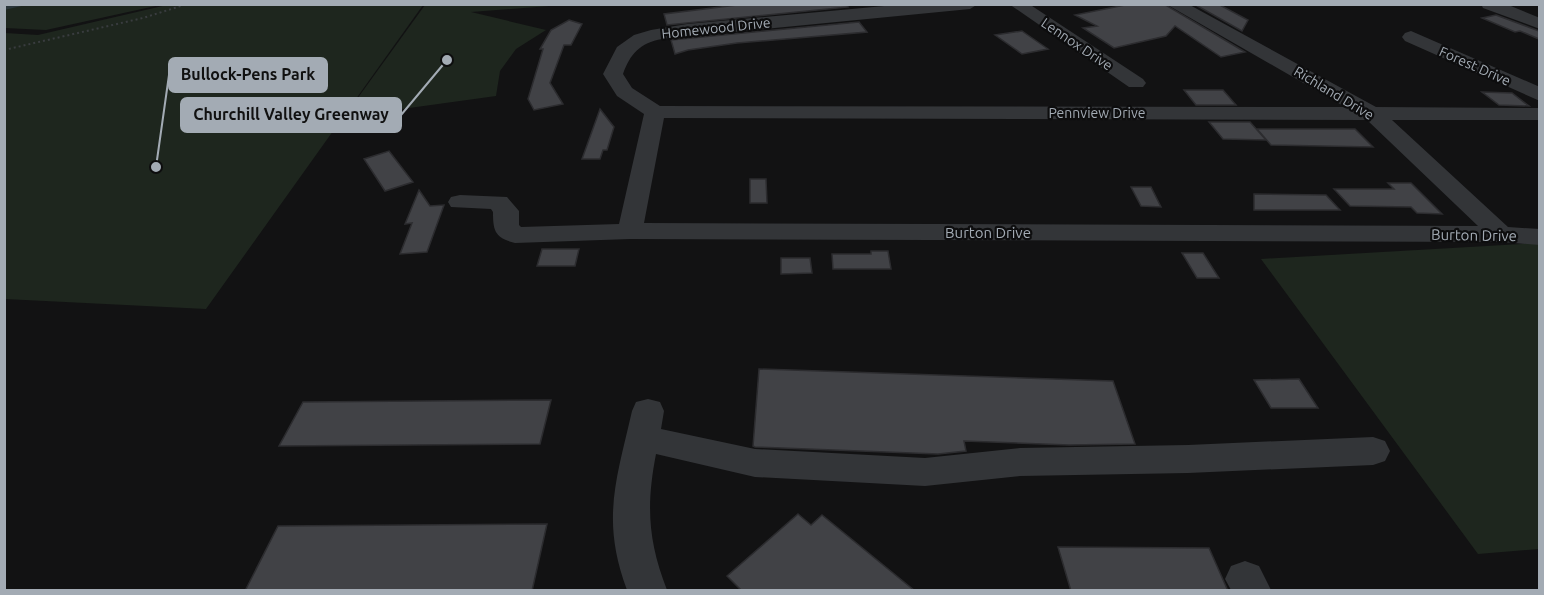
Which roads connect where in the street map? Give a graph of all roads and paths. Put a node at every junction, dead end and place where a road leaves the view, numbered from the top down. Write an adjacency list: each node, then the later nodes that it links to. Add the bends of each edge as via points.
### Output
1 (187, 4): 9 (path)
2 (970, 4): 6 (street)
3 (1017, 4): 10 (street, Lennox Drive)
4 (1174, 4): 14 (street, Richland Drive)
5 (1490, 4): 7 (street)
6 (946, 5): 12 (street, Homewood Drive, via 687,29 635,42 618,57 614,75 624,92)
7 (1539, 24)
8 (1411, 37): 11 (street, Forest Drive)
9 (4, 50)
10 (1136, 83)
11 (1539, 95)
12 (655, 112): 14 (street, Pennview Drive); 16 (street)
13 (1539, 114): 14 (street, Pennview Drive)
14 (1374, 115): 17 (street, Richland Drive)
15 (460, 202): 16 (street, Burton Drive, via 498,202 506,211 506,228 515,235)
16 (630, 231): 17 (street, Burton Drive)
17 (1501, 234): 18 (street, Burton Drive)
18 (1539, 237)
19 (1373, 452): 20 (street, via 1020,462 926,471 755,463 646,425 631,515 632,541)
20 (647, 591)

